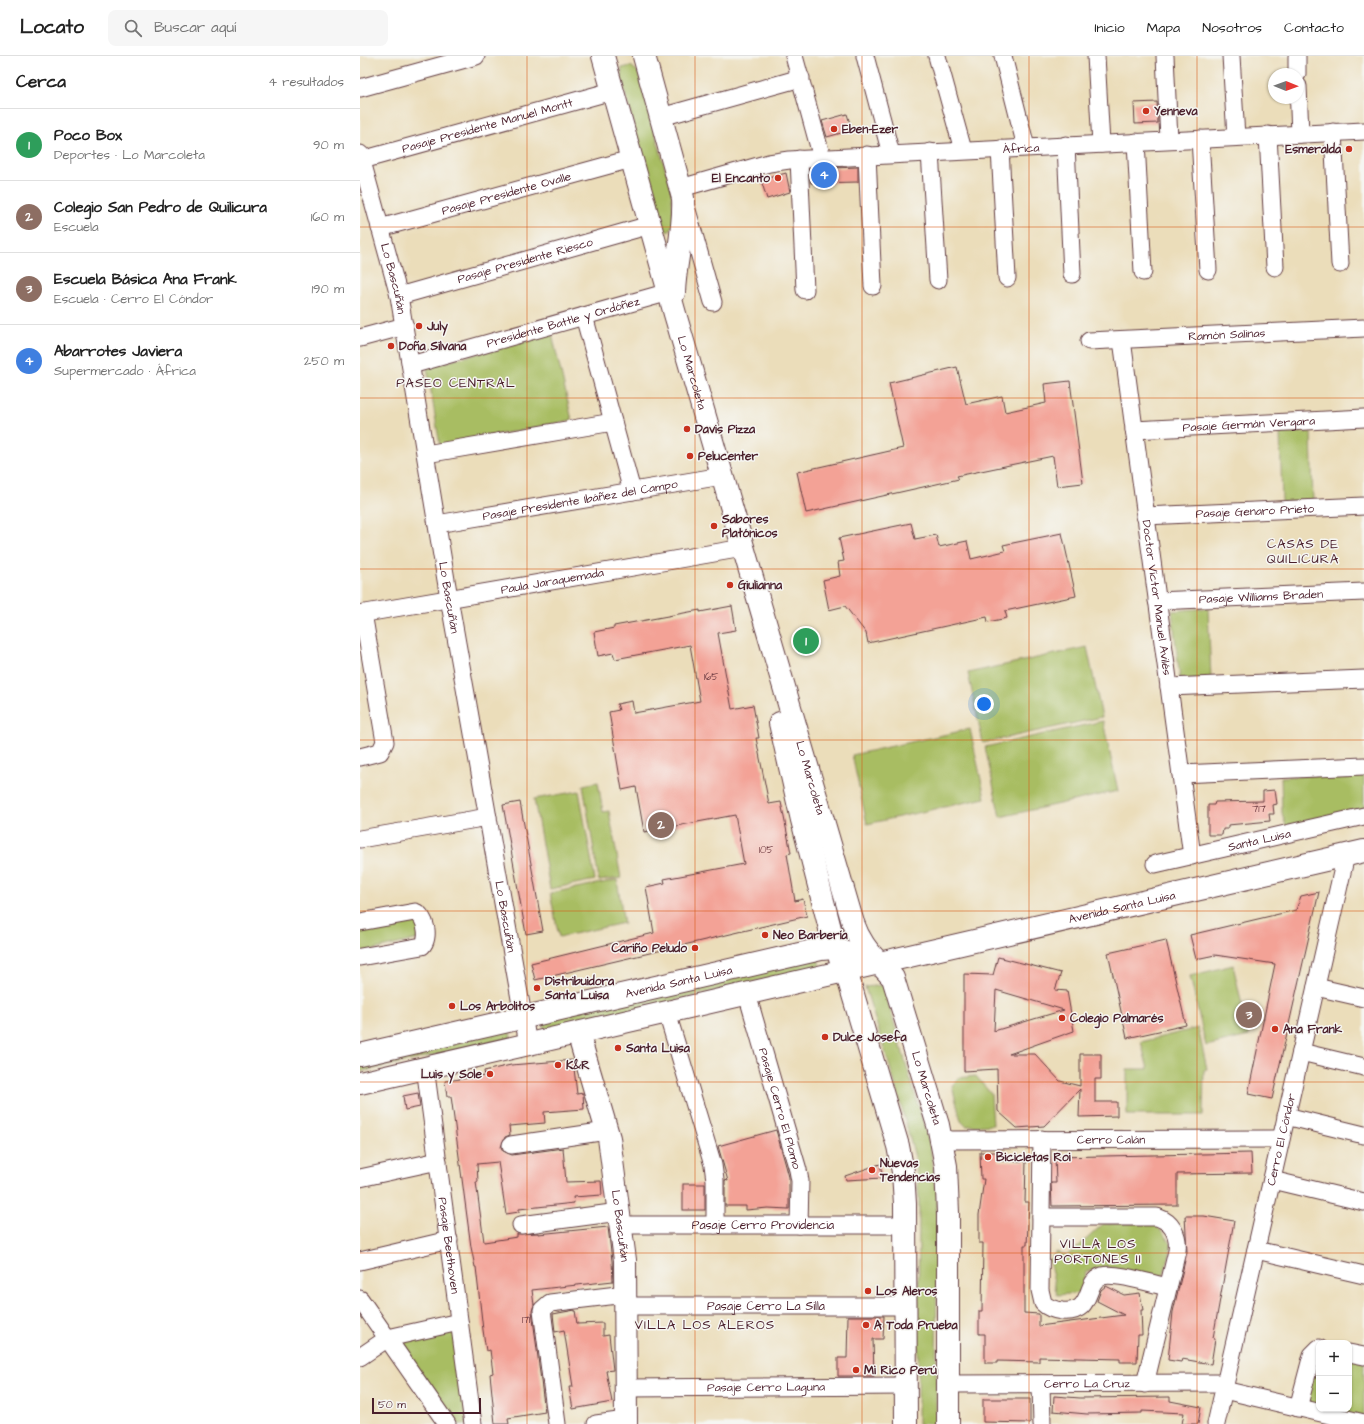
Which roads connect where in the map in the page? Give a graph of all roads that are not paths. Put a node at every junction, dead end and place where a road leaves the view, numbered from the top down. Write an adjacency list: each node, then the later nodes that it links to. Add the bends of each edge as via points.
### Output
1 (476, 56): 14 (street)
2 (603, 56): 15 (main road, Lo Marcoleta)
3 (644, 56): 17 (main road, Lo Marcoleta)
4 (794, 56): 13 (street)
5 (865, 56): 32 (street)
6 (937, 56): 30 (street)
7 (1003, 56): 28 (street)
8 (1096, 56): 26 (street)
9 (1165, 56): 24 (street)
10 (1231, 56): 22 (street)
11 (1297, 56): 12 (street)
12 (1297, 68)
13 (801, 78): 17 (street); 35 (street)
14 (360, 88)
15 (612, 91): 34 (street, Pasaje Presidente Manuel Montt); 36 (main road, Lo Marcoleta)
16 (1299, 104): 20 (street)
17 (661, 117): 38 (main road, Lo Marcoleta)
18 (1364, 131): 19 (street, África)
19 (1333, 132): 20 (street, África); 41 (street)
20 (1300, 134): 21 (street, África)
21 (1268, 135): 22 (street, África); 42 (street)
22 (1236, 137): 23 (street, África)
23 (1200, 139): 24 (street, África); 44 (street)
24 (1169, 140): 25 (street, África)
25 (1136, 142): 26 (street, África); 45 (street)
26 (1101, 144): 27 (street, África)
27 (1066, 145): 28 (street, África); 46 (street)
28 (1026, 147): 29 (street, África)
29 (1000, 148): 30 (street, África); 47 (street)
30 (963, 150): 31 (street, África)
31 (930, 152): 32 (street, África); 48 (street)
32 (891, 154): 33 (street, África)
33 (867, 155): 35 (street, África); 50 (street)
34 (361, 157): 40 (street, Lo Bascuñán)
35 (822, 158): 37 (street, África)
36 (631, 159): 39 (main road, Lo Marcoleta); 40 (street, Pasaje Presidente Ovalle)
37 (799, 159): 38 (street, África, via 770,163); 51 (street)
38 (682, 193): 43 (street, Lo Marcoleta); 49 (main road, Lo Marcoleta, via 683,222)
39 (650, 225): 49 (main road, Lo Marcoleta); 52 (street, Pasaje Presidente Riesco)
40 (380, 228): 52 (street, Lo Bascuñán)
41 (1340, 264)
42 (1275, 267)
43 (704, 268): 49 (street); 53 (street, Lo Marcoleta)
44 (1208, 270)
45 (1143, 272)
46 (1072, 274)
47 (1007, 278)
48 (938, 280)
49 (672, 284): 54 (street, Presidente Battle y Ordóñez); 65 (main road, Lo Marcoleta, via 675,314)
50 (873, 286)
51 (805, 290)
52 (399, 296): 55 (street, Lo Bascuñán)
53 (713, 302)
54 (584, 316): 60 (street, Presidente Battle y Ordóñez); 62 (street)
55 (405, 326): 57 (street); 60 (street, Lo Bascuñán)
56 (1364, 328): 58 (street, Ramón Salinas)
57 (360, 338)
58 (1122, 340): 59 (street, Ramón Salinas); 63 (street, Doctor Víctor Manuel Avilés)
59 (1089, 342)
60 (411, 365): 64 (street, Lo Bascuñán)
61 (1364, 418): 63 (street, Pasaje Germán Vergara)
62 (613, 422): 64 (street); 66 (street)
63 (1134, 430): 68 (street, Doctor Víctor Manuel Avilés)
64 (426, 454): 69 (street, Lo Bascuñán)
65 (722, 476): 66 (street, Pasaje Presidente Ibáñez del Campo); 70 (main road, Lo Marcoleta)
66 (632, 491): 69 (street, Pasaje Presidente Ibáñez del Campo)
67 (1364, 506): 68 (street, Pasaje Genaro Prieto)
68 (1145, 516): 73 (street, Doctor Víctor Manuel Avilés)
69 (437, 524): 72 (street, Lo Bascuñán)
70 (743, 548): 72 (street, Paula Jaraquemada); 75 (main road, Lo Marcoleta)
71 (1364, 592): 73 (street, Pasaje Williams Braden)
72 (449, 598): 74 (street, Paula Jaraquemada); 82 (street, Lo Bascuñán)
73 (1157, 601): 77 (street, Doctor Víctor Manuel Avilés)
74 (361, 613): 78 (street, via 385,738 383,750 377,754)
75 (776, 661): 88 (main road, Lo Marcoleta, via 774,685 781,727); 90 (main road, Lo Marcoleta, via 858,937 866,950)
76 (1364, 679): 77 (street)
77 (1169, 687): 80 (street, Doctor Víctor Manuel Avilés)
78 (360, 757)
79 (1364, 766): 80 (street)
80 (1181, 774): 85 (street, Doctor Víctor Manuel Avilés)
81 (1364, 816): 85 (street, Santa Luisa)
82 (488, 817): 83 (street); 96 (street, Lo Bascuñán)
83 (360, 839)
84 (1355, 853): 90 (main road, Avenida Santa Luisa); 92 (street, Cerro El Cóndor)
85 (1192, 856): 86 (street, Santa Luisa)
86 (1155, 864)
87 (360, 922): 89 (street, via 419,913 427,937 422,946)
88 (835, 948): 90 (main road, Avenida Santa Luisa); 91 (main road, Lo Marcoleta); 96 (main road, Avenida Santa Luisa)
89 (360, 957)
90 (880, 964): 91 (main road, Avenida Santa Luisa); 109 (main road, Lo Marcoleta, via 894,978)
91 (846, 971): 93 (main road, Avenida Santa Luisa); 120 (main road, Lo Marcoleta, via 901,1159)
92 (1316, 987): 94 (street); 99 (street, Cerro El Cóndor)
93 (747, 994): 95 (main road, Avenida Santa Luisa); 119 (street, Pasaje Cerro El Plomo, via 798,1170)
94 (1364, 998)
95 (667, 1013): 97 (main road, Avenida Santa Luisa); 118 (street, via 713,1165)
96 (524, 1018): 98 (street, Lo Bascuñán); 100 (main road, Avenida Santa Luisa)
97 (578, 1033): 98 (main road, Avenida Santa Luisa); 105 (main road, Lo Bascuñán)
98 (528, 1044): 101 (main road, Avenida Santa Luisa)
99 (1301, 1052): 102 (street); 104 (street, Cerro El Cóndor)
100 (360, 1055)
101 (425, 1067): 103 (main road, Avenida Santa Luisa); 111 (street, Pasaje Beethoven)
102 (1364, 1067)
103 (360, 1083)
104 (1286, 1116): 106 (street); 108 (street, Cerro El Cóndor)
105 (607, 1131): 110 (street); 116 (main road, Lo Bascuñán)
106 (1364, 1135)
107 (1042, 1139): 108 (street, Cerro Calán); 109 (street, Cerro Calán); 115 (street)
108 (1281, 1139): 113 (street, Cerro El Cóndor)
109 (941, 1140): 135 (main road, Lo Marcoleta, via 948,1189)
110 (511, 1145)
111 (438, 1161): 112 (street); 121 (street, Pasaje Beethoven)
112 (360, 1178)
113 (1272, 1180): 114 (street); 122 (street, Cerro El Cóndor)
114 (1364, 1202)
115 (1041, 1217): 125 (street, via 1153,1217 1163,1220 1173,1228 1178,1239); 125 (street, via 1040,1290 1046,1306 1063,1311 1077,1309 1085,1303 1094,1280 1103,1276)
116 (620, 1219): 117 (street, Pasaje Cerro Providencia); 118 (street, Pasaje Cerro Providencia); 127 (main road, Lo Bascuñán)
117 (521, 1225)
118 (714, 1225): 119 (street, Pasaje Cerro Providencia)
119 (799, 1225): 120 (street, Pasaje Cerro Providencia)
120 (906, 1225): 128 (main road, Lo Marcoleta)
121 (449, 1240): 123 (street); 129 (street, Pasaje Beethoven)
122 (1256, 1250): 124 (street); 139 (street, Cerro El Cóndor)
123 (360, 1261)
124 (1364, 1275)
125 (1168, 1288): 137 (street)
126 (360, 1299): 130 (street)
127 (626, 1300): 128 (street, Pasaje Cerro La Silla); 140 (main road, Lo Bascuñán); 146 (street, Pasaje Cerro La Silla, via 550,1303 544,1307 542,1314)
128 (906, 1306): 138 (main road, Lo Marcoleta)
129 (459, 1322): 130 (street); 145 (street, Pasaje Beethoven)
130 (388, 1338): 134 (street); 144 (street)
131 (1316, 1351): 141 (street, via 1312,1355)
132 (1352, 1354): 133 (street)
133 (1364, 1356)
134 (360, 1357)
135 (948, 1384): 136 (street, Cerro La Cruz); 149 (main road, Lo Marcoleta)
136 (1041, 1384): 137 (street, Cerro La Cruz); 150 (street)
137 (1145, 1384): 139 (street, Cerro La Cruz)
138 (906, 1386): 140 (street, Pasaje Cerro Laguna); 148 (main road, Lo Marcoleta)
139 (1224, 1387): 141 (street, Cerro La Cruz); 151 (street, Cerro El Cóndor)
140 (626, 1388): 142 (main road, Lo Bascuñán)
141 (1298, 1408): 143 (street, Cerro La Cruz)
142 (626, 1422): 147 (street)
143 (1364, 1423)
144 (447, 1424)
145 (473, 1424)
146 (557, 1424)
147 (596, 1424)
148 (906, 1424)
149 (948, 1424)
150 (1042, 1424)
151 (1216, 1424)

